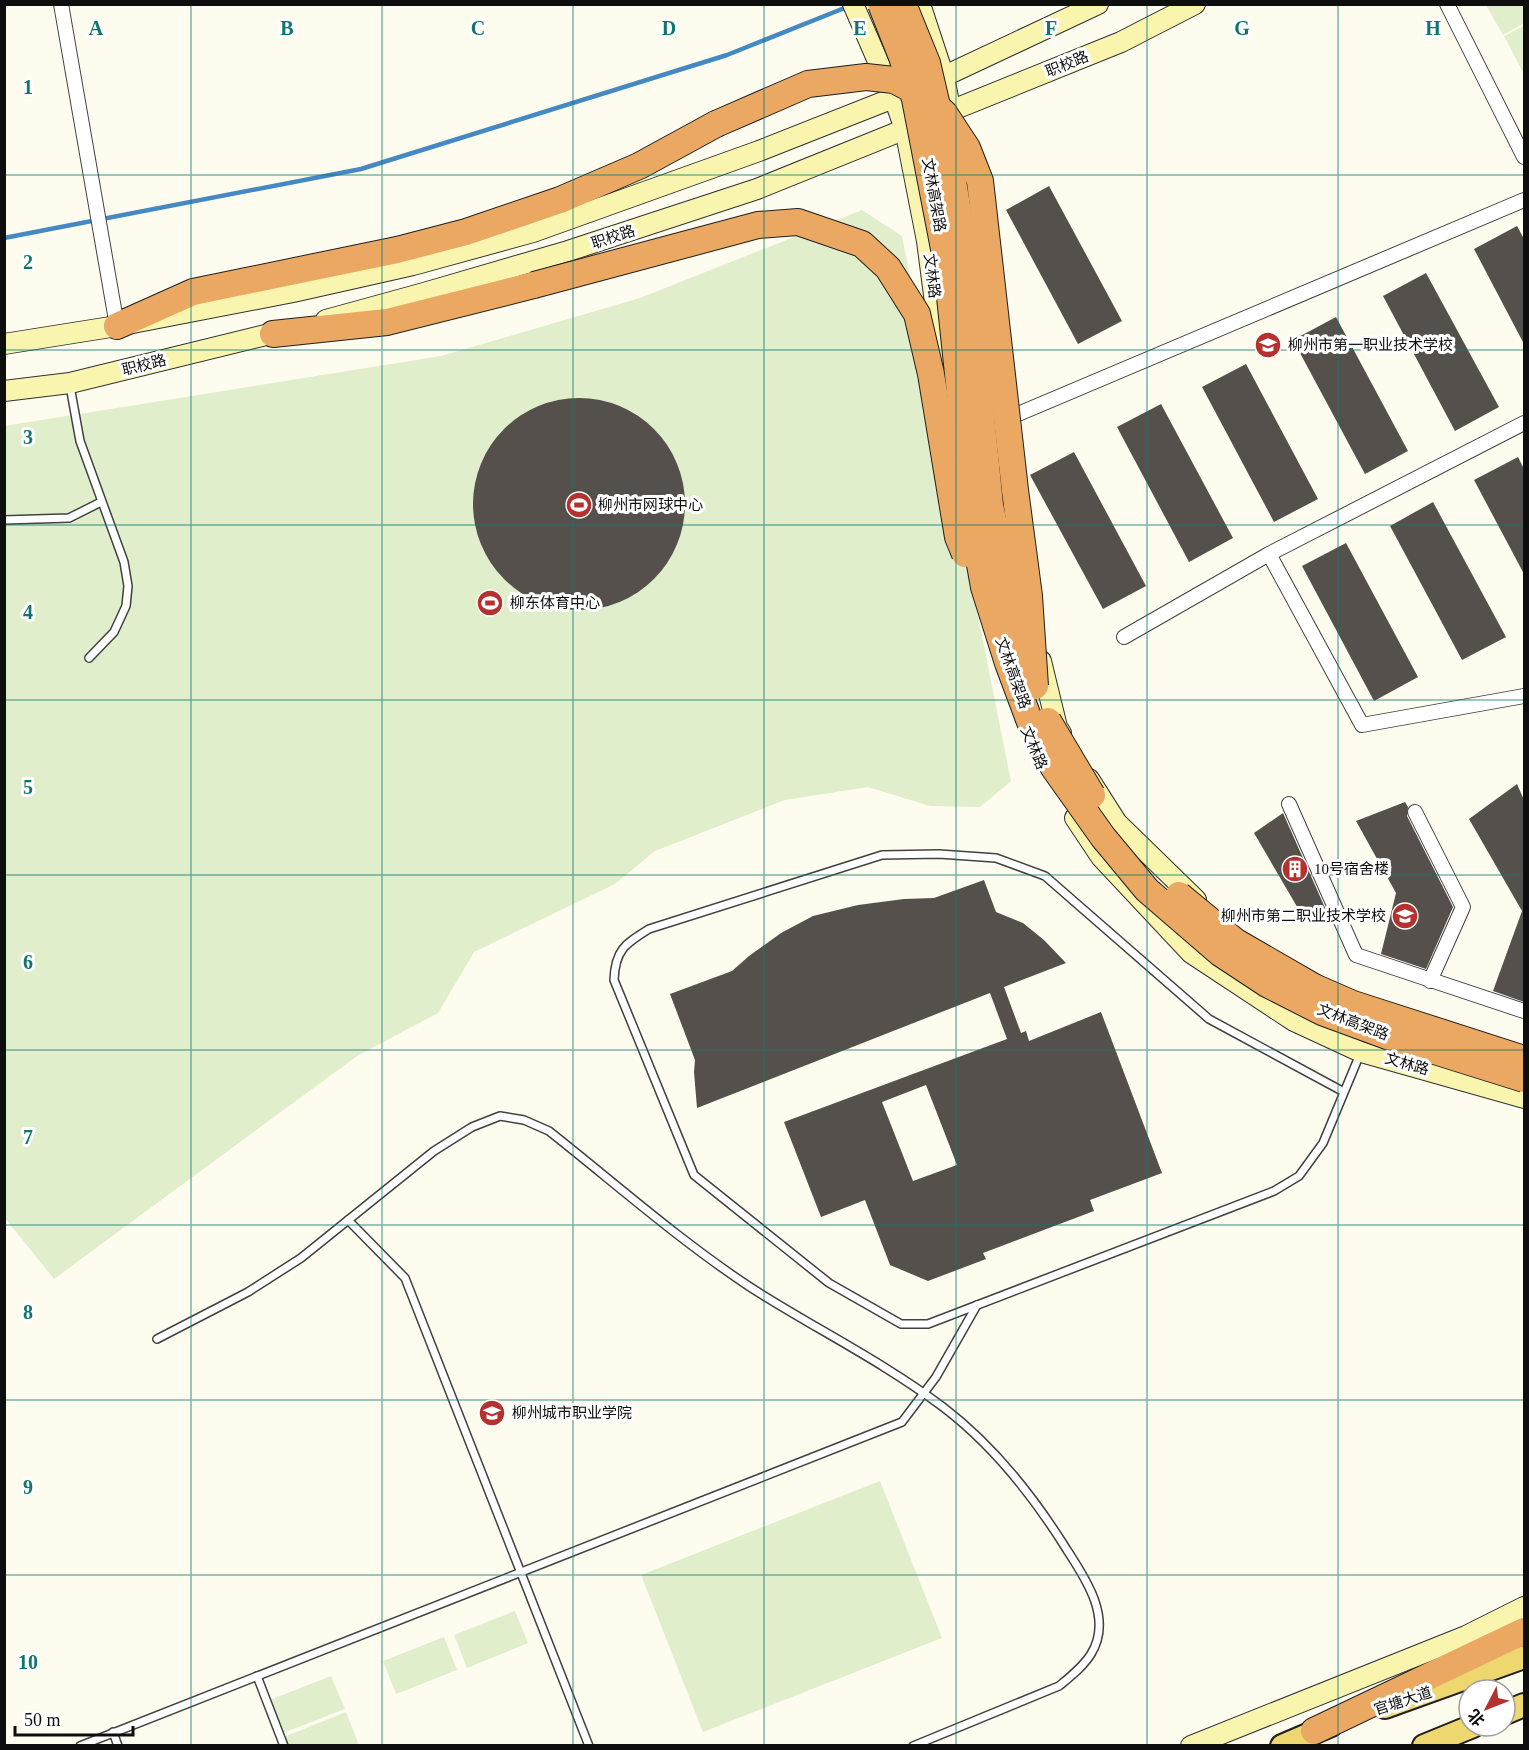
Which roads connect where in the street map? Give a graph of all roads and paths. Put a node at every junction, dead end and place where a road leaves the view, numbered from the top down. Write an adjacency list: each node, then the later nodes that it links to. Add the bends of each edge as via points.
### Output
1 (61, 4): 14 (street)
2 (853, 4): 9 (main road, 文林路)
3 (881, 4): 26 (highway, 文林高架路, bridge, via 902,57 926,149 946,259 977,546 984,587)
4 (1098, 4): 8 (main road, 职校路)
5 (1196, 4): 10 (main road, 职校路, via 1121,42)
6 (1447, 4): 12 (street)
7 (915, 7): 8 (main road, 文林路); 27 (highway, 文林高架路, bridge, via 950,162 965,256 990,505 1022,656)
8 (944, 77): 9 (main road, 职校路); 10 (main road, 文林路)
9 (894, 98): 11 (main road, 文林路); 14 (main road, 职校路, via 533,232 413,265)
10 (951, 112): 11 (main road, 职校路); 20 (main road, 文林路)
11 (905, 129): 15 (main road, 职校路, via 758,189 568,251); 33 (main road, 文林路, via 927,241 969,563 1041,769 1101,857 1191,953 1294,1021)
12 (1524, 158)
13 (1524, 200): 20 (street)
14 (117, 326): 16 (main road, 职校路); 27 (highway, bridge, via 193,292 397,250 560,200 808,84 866,77 894,80 926,96 944,113 967,148 980,181 1029,596)
15 (273, 334): 17 (main road, 职校路); 26 (highway, bridge, via 387,322 758,225 798,222 862,244 888,268 917,314 958,537)
16 (4, 344)
17 (70, 383): 18 (main road, 职校路); 21 (lane, via 80,441)
18 (4, 391)
19 (1524, 423): 23 (street)
20 (996, 424): 34 (main road, 文林路, via 1006,513 1057,727 1117,823 1213,917 1345,996)
21 (100, 502): 22 (lane, via 69,518); 25 (lane, via 124,562 128,586 126,606 114,632)
22 (4, 520)
23 (1269, 554): 24 (street); 28 (street, via 1362,725)
24 (1124, 637)
25 (89, 658)
26 (1008, 663): 36 (highway, 文林高架路, bridge, via 1030,722 1054,768 1097,828 1147,890 1220,953 1267,984 1322,1012)
27 (1035, 686): 35 (highway, 文林高架路, bridge, via 1051,729 1096,801 1135,853 1165,884 1236,942 1314,987 1353,1004)
28 (1524, 696)
29 (1289, 804): 31 (street, via 1356,955)
30 (1415, 812): 31 (street, via 1463,907)
31 (1430, 981): 32 (street)
32 (1524, 1011)
33 (1361, 1052): 37 (lane); 38 (main road, 文林路)
34 (1524, 1054)
35 (1524, 1059)
36 (1524, 1079)
37 (1344, 1092): 40 (lane, via 1323,1143 1299,1176 1274,1191); 40 (lane, via 1209,1019 1045,876 996,858 882,855 649,928 627,943 615,962 614,980 694,1175 829,1283 902,1324 928,1324)
38 (1524, 1098)
39 (348, 1220): 41 (lane, via 301,1258 248,1292); 42 (lane, via 434,1150 472,1127 500,1116 524,1120 549,1131 686,1241 751,1287); 43 (lane, via 405,1278)
40 (977, 1305): 42 (lane)
41 (157, 1339)
42 (924, 1394): 43 (lane, via 902,1422); 55 (lane, via 1000,1459 1050,1522 1095,1599 1099,1628 1092,1653 1059,1686)
43 (522, 1572): 47 (lane); 54 (lane)
44 (1524, 1607): 56 (main road, via 1466,1636)
45 (1524, 1631): 48 (highway)
46 (1524, 1657): 48 (main road, 官塘大道)
47 (258, 1676): 49 (lane); 53 (lane)
48 (1314, 1731): 57 (main road, 官塘大道)
49 (113, 1732): 51 (lane); 52 (lane)
50 (1457, 1733): 58 (main road)
51 (80, 1746)
52 (118, 1746)
53 (284, 1746)
54 (589, 1746)
55 (914, 1746)
56 (1191, 1746)
57 (1282, 1746)
58 (1424, 1746)

